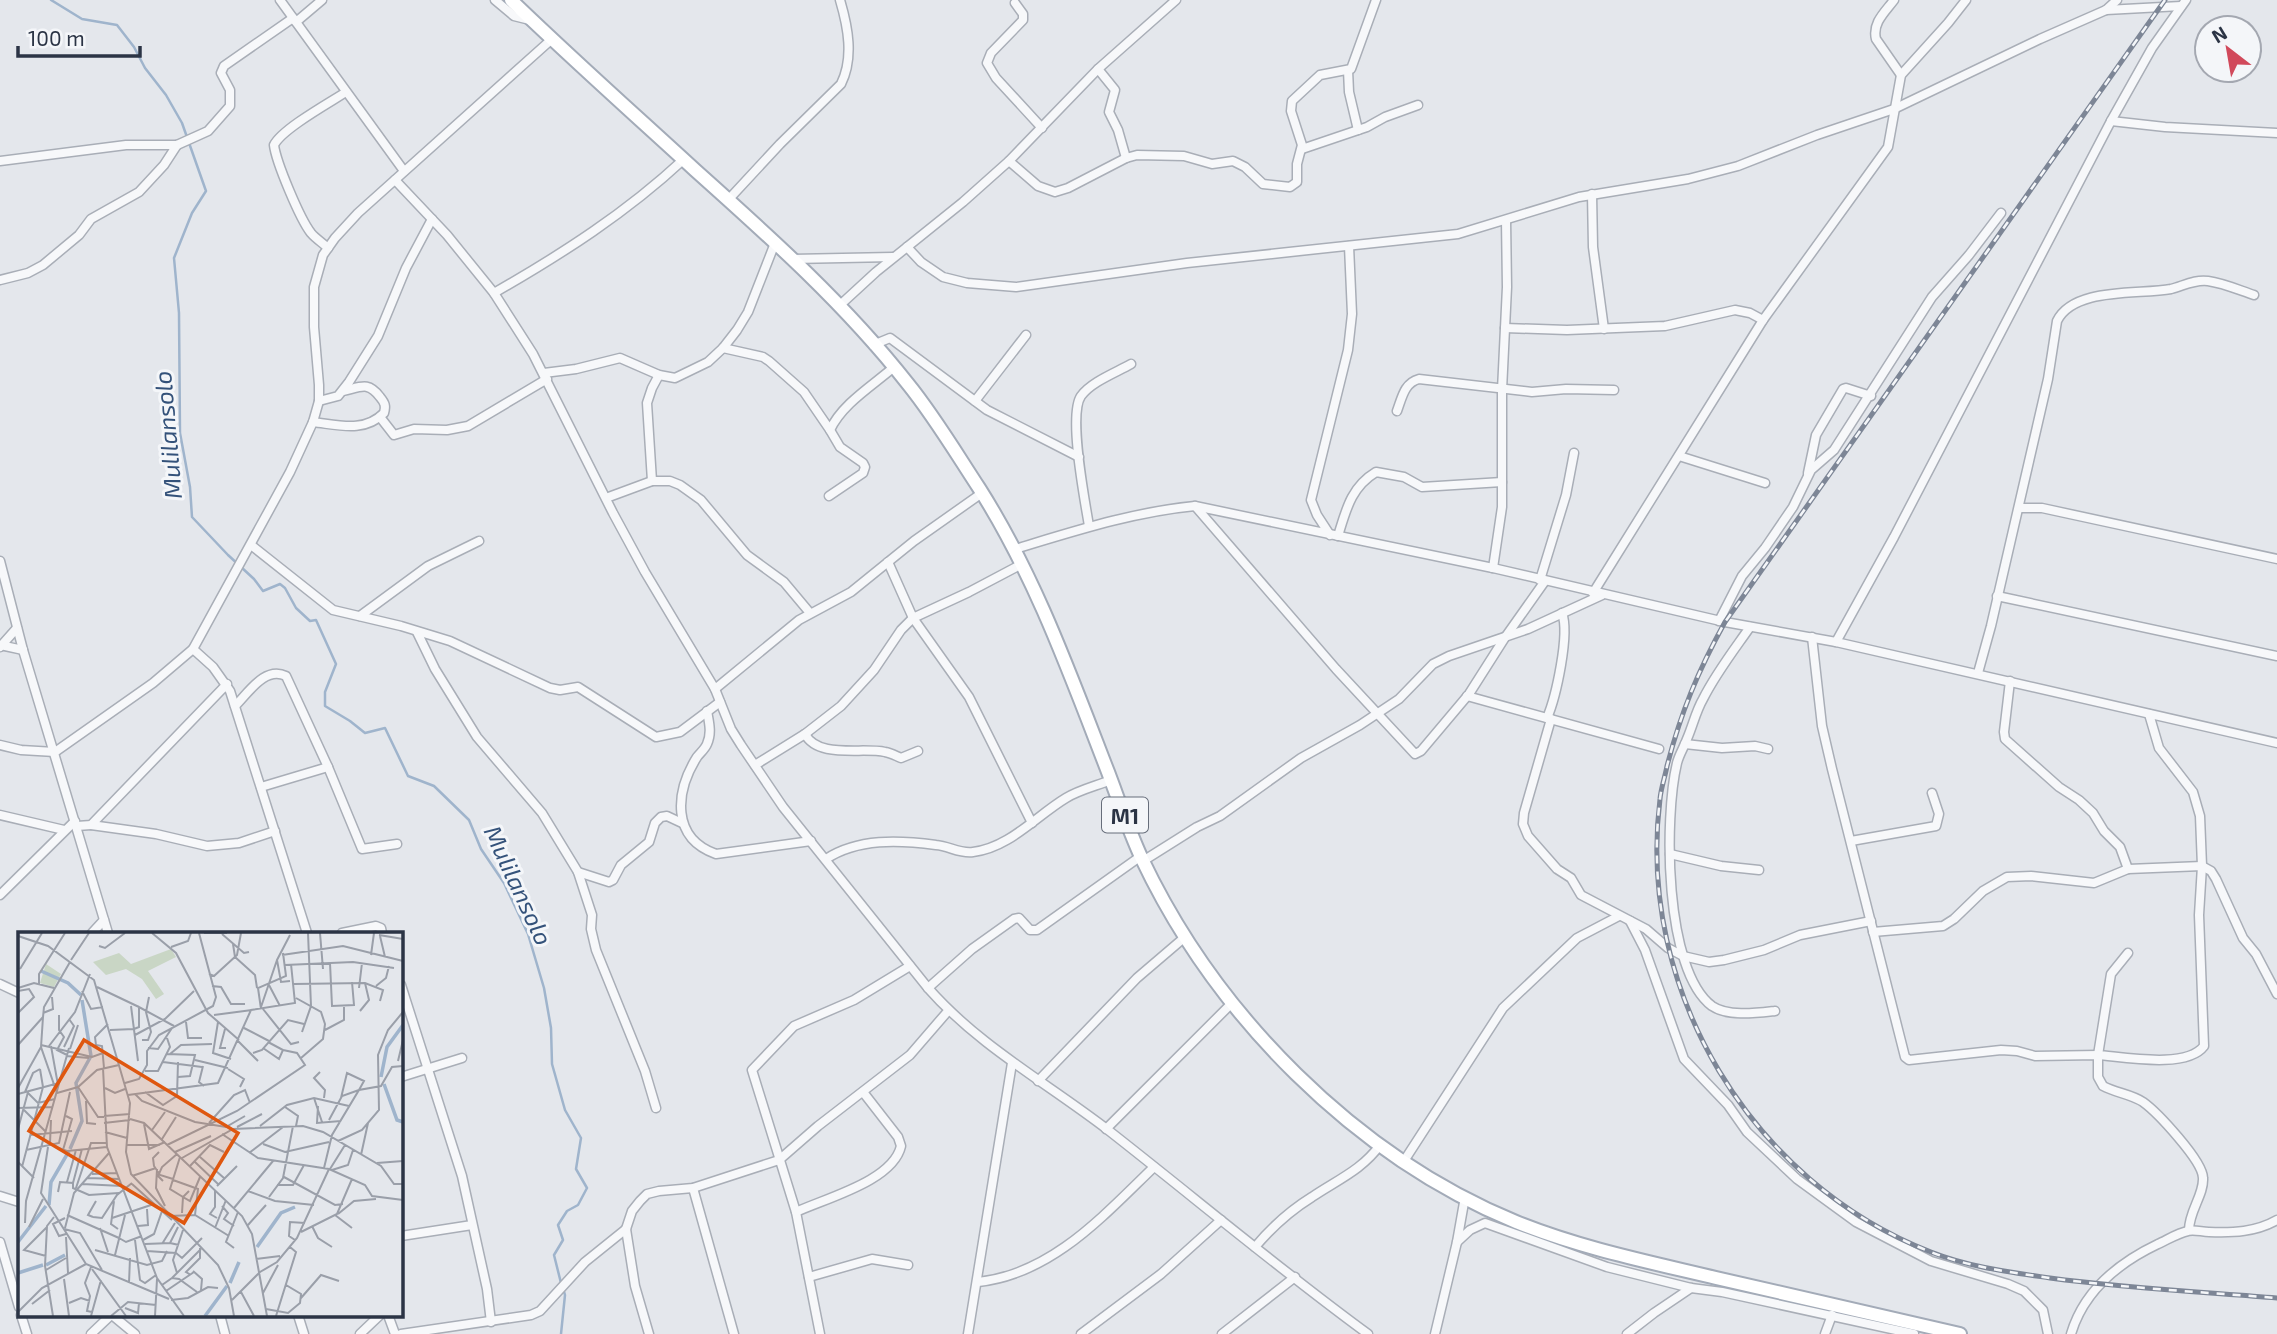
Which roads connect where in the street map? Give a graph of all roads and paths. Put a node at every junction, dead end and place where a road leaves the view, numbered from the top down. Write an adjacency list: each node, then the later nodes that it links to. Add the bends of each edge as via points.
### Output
1 (280, 0): 14 (street)
2 (322, 0): 14 (street)
3 (495, 0): 15 (street, via 514,16)
4 (512, 0): 15 (main road, M1)
5 (840, 0): 36 (street, via 848,57 841,84)
6 (1176, 0): 17 (street)
7 (1376, 0): 18 (street)
8 (1894, 0): 19 (street, via 1874,33)
9 (1966, 0): 19 (street)
10 (2117, 0): 13 (street)
11 (1015, 3): 24 (street, via 1023,20 986,63)
12 (2183, 3): 13 (street); 23 (street)
13 (2106, 10): 22 (street)
14 (294, 20): 20 (street); 27 (street, via 224,66 221,73 230,90 230,106 208,131)
15 (533, 21): 16 (main road, M1)
16 (552, 39): 30 (main road, M1); 33 (street)
17 (1098, 69): 24 (street); 29 (street, via 1115,90 1109,112)
18 (1348, 70): 25 (street); 28 (street, via 1320,75 1292,101)
19 (1901, 75): 22 (street)
20 (346, 92): 33 (street); 43 (street, via 295,125 274,145 299,213)
21 (1418, 105): 25 (street)
22 (1894, 109): 35 (street, via 1738,166); 50 (street, via 1888,147)
23 (2111, 121): 26 (street); 105 (street)
24 (1041, 128): 32 (street)
25 (1358, 130): 28 (street)
26 (2277, 134)
27 (183, 142): 31 (street); 46 (street, via 139,192 91,219 43,265)
28 (1302, 149): 29 (street, via 1297,182 1284,188 1263,184 1233,161 1212,164 1180,156)
29 (1126, 158): 32 (street, via 1055,192 1038,186)
30 (684, 159): 36 (main road, M1); 47 (street, via 611,221)
31 (0, 161)
32 (1009, 161): 42 (street)
33 (404, 171): 34 (street)
34 (395, 180): 38 (street); 43 (street)
35 (1592, 194): 39 (street); 52 (street, via 1593,247)
36 (729, 200): 40 (main road, M1)
37 (2001, 213): 63 (street, via 1932,297)
38 (432, 219): 47 (street); 62 (street, via 378,335)
39 (1506, 220): 41 (street, via 1450,236); 51 (street)
40 (775, 243): 45 (main road, M1); 55 (street, via 748,312)
41 (1349, 246): 42 (street, via 1016,286 943,277); 83 (street, via 1352,314 1348,351 1311,500)
42 (907, 247): 44 (street)
43 (328, 248): 64 (street, via 314,287)
44 (893, 257): 45 (street); 49 (street)
45 (792, 259): 49 (main road, M1)
46 (0, 280)
47 (494, 293): 58 (street)
48 (2254, 295): 81 (street, via 2198,281 2079,301 2060,314)
49 (839, 306): 54 (main road, M1)
50 (1763, 320): 52 (street, via 1735,310 1677,324); 71 (street)
51 (1505, 328): 52 (street); 60 (street)
52 (1604, 329)
53 (1026, 335): 65 (street)
54 (873, 345): 57 (main road, M1); 65 (street, via 890,338)
55 (723, 348): 59 (street, via 682,375); 69 (street, via 763,357 778,368 804,392)
56 (1131, 364): 72 (street, via 1079,398)
57 (894, 367): 69 (street, via 848,407); 77 (main road, M1)
58 (545, 376): 59 (street, via 620,358); 67 (street, via 458,430 420,428 394,435); 79 (street)
59 (659, 376): 74 (street, via 647,403)
60 (1502, 390): 61 (street); 66 (street, via 1415,379 1405,387); 75 (street)
61 (1614, 390)
62 (343, 391): 64 (street); 67 (street, via 373,388 386,408)
63 (1871, 396): 73 (street, via 1835,450); 73 (street, via 1842,390 1815,438)
64 (319, 401): 68 (street)
65 (975, 401): 72 (street)
66 (1397, 411)
67 (380, 417): 68 (street, via 359,427)
68 (313, 422): 85 (street)
69 (830, 430): 78 (street, via 840,447 866,467)
70 (1574, 453): 92 (street)
71 (1679, 456): 76 (street); 93 (street)
72 (1079, 457): 82 (street)
73 (1808, 476): 99 (street, via 1793,508 1742,576)
74 (652, 481): 79 (street); 95 (street, via 670,481 692,492 741,549 783,582)
75 (1502, 482): 83 (street, via 1422,487 1404,477 1376,472 1350,497); 91 (street)
76 (1765, 483)
77 (982, 493): 86 (main road, M1); 89 (street)
78 (829, 496)
79 (606, 498): 113 (street)
80 (1195, 506): 82 (street); 83 (street); 118 (street)
81 (2019, 508): 87 (street, via 2042,508); 94 (street)
82 (1089, 526): 86 (street)
83 (1334, 536): 91 (street)
84 (479, 541): 97 (street, via 428,566)
85 (251, 545): 97 (street, via 333,610); 107 (street)
86 (1015, 549): 90 (main road, M1)
87 (2277, 559)
88 (0, 561): 101 (street)
89 (888, 562): 95 (street, via 851,592); 98 (street)
90 (1022, 565): 98 (street); 131 (main road, M1, via 1053,629)
91 (1493, 569): 92 (street)
92 (1543, 580): 93 (street); 104 (street)
93 (1597, 594): 96 (street); 99 (street)
94 (1997, 596): 109 (street); 110 (street)
95 (810, 613): 113 (street)
96 (1562, 613): 104 (street); 120 (street, via 1562,651)
97 (360, 617): 102 (street)
98 (913, 618): 121 (street, via 864,682); 137 (street, via 969,696)
99 (1719, 621): 100 (street)
100 (1750, 627): 103 (street); 123 (street, via 1704,697)
101 (18, 628): 106 (street); 108 (street)
102 (417, 632): 117 (street, via 450,641 550,688 578,687 656,737 680,732); 150 (street, via 477,737 542,813)
103 (1812, 637): 105 (street); 142 (street, via 1822,726)
104 (1504, 639): 114 (street); 118 (street, via 1433,664 1399,699)
105 (1836, 642): 110 (street)
106 (0, 646): 108 (street)
107 (193, 649): 112 (street); 127 (street, via 153,683)
108 (23, 650): 127 (street)
109 (2277, 656)
110 (1978, 673): 111 (street)
111 (2010, 681): 119 (street); 148 (street, via 2005,739 2094,813 2120,847)
112 (227, 684): 116 (street); 138 (street)
113 (715, 689): 115 (street)
114 (1467, 696): 118 (street, via 1415,754); 120 (street)
115 (720, 702): 117 (street); 129 (street)
116 (235, 706): 130 (street, via 266,675 286,676); 132 (street)
117 (707, 711): 136 (street, via 709,736 685,787)
118 (1376, 714): 146 (street, via 1301,758 1220,816)
119 (2149, 714): 122 (street); 147 (street, via 2159,748 2193,792 2198,806)
120 (1549, 719): 125 (street); 152 (street, via 1523,824 1537,848 1571,878 1581,895)
121 (805, 734): 128 (street, via 821,747 888,752 901,758); 129 (street)
122 (2277, 743)
123 (1685, 744): 126 (street); 144 (street, via 1673,785)
124 (0, 745): 127 (street)
125 (1659, 749)
126 (1768, 749)
127 (55, 751): 135 (street)
128 (918, 751)
129 (755, 765): 141 (street)
130 (328, 767): 132 (street); 143 (street, via 362,849)
131 (1111, 780): 137 (street, via 1066,798); 146 (main road, M1)
132 (261, 787): 140 (street)
133 (1933, 793): 142 (street, via 1937,826)
134 (0, 815): 139 (street)
135 (76, 823): 138 (street); 139 (street); 153 (street)
136 (682, 823): 141 (street, via 691,839 716,854); 150 (street, via 661,817 649,842 621,865 614,880)
137 (1032, 823): 145 (street, via 976,852 883,841 843,849)
138 (91, 825): 140 (street, via 207,846 239,843)
139 (64, 830): 151 (street)
140 (275, 831): 158 (street)
141 (811, 841): 145 (street)
142 (1851, 841): 155 (street)
143 (397, 844)
144 (1670, 854): 149 (street); 164 (street)
145 (826, 859): 165 (street)
146 (1142, 859): 162 (main road, M1); 168 (street, via 1037,930 1014,919)
147 (2202, 866): 148 (street); 170 (street, via 2216,879 2243,938); 174 (street, via 2199,915 2204,1046 2181,1059)
148 (2128, 869): 161 (street, via 2094,883 2007,877 1943,926)
149 (1759, 870)
150 (578, 872): 181 (street, via 592,915 596,950)
151 (0, 895)
152 (1619, 916): 154 (street); 185 (street, via 1577,938 1503,1008)
153 (104, 920): 156 (street); 157 (street)
154 (1630, 920): 164 (street); 239 (street, via 1684,1059 1747,1132 1797,1179 1856,1222 1931,1261 2024,1291 2043,1310)
155 (1871, 921): 161 (street); 164 (street, via 1800,934 1756,953 1724,960)
156 (93, 932)
157 (108, 932)
158 (307, 932)
159 (347, 932): 160 (street, via 376,926)
160 (381, 932)
161 (1874, 932): 174 (street, via 1907,1059 2001,1050 2035,1056)
162 (1185, 937): 171 (main road, M1); 179 (street, via 1137,978)
163 (2128, 953): 174 (street, via 2111,974)
164 (1683, 956): 173 (street, via 1715,1008 1742,1013)
165 (911, 966): 168 (street); 184 (street, via 854,1000 794,1026 753,1067)
166 (0, 984): 169 (street)
167 (402, 988): 177 (street)
168 (928, 988): 172 (street)
169 (18, 993)
170 (2277, 994)
171 (1232, 1003): 182 (street); 183 (main road, M1, via 1305,1083)
172 (948, 1011): 176 (street); 180 (street, via 910,1055)
173 (1775, 1011)
174 (2098, 1055): 196 (street, via 2098,1077 2103,1086 2151,1108 2199,1166 2203,1178)
175 (462, 1058): 177 (street)
176 (1012, 1063): 179 (street); 204 (street)
177 (427, 1068): 178 (street); 194 (street, via 462,1176)
178 (402, 1077)
179 (1038, 1081): 182 (street)
180 (863, 1092): 184 (street); 191 (street, via 898,1137 901,1146 896,1157 882,1172)
181 (656, 1108)
182 (1106, 1129): 186 (street)
183 (1380, 1145): 185 (main road, M1); 200 (street, via 1362,1166 1311,1197)
184 (779, 1160): 187 (street); 191 (street)
185 (1404, 1161): 189 (main road, M1)
186 (1154, 1167): 192 (street); 204 (street, via 1057,1253 1028,1269)
187 (693, 1188): 195 (street, via 647,1194 632,1211); 227 (street)
188 (0, 1196): 190 (street)
189 (1465, 1197): 199 (street); 207 (main road, M1, via 1521,1224 1586,1246)
190 (18, 1202)
191 (796, 1212): 202 (street)
192 (1221, 1220): 200 (street); 230 (street, via 1161,1275)
193 (2277, 1220): 196 (street, via 2238,1232)
194 (472, 1224): 197 (street); 215 (street)
195 (626, 1229): 215 (street, via 585,1262 540,1311); 226 (street)
196 (2189, 1230): 240 (street, via 2110,1272 2077,1316)
197 (402, 1236)
198 (0, 1242): 206 (street)
199 (1458, 1242): 205 (street, via 1485,1223 1607,1267); 234 (street)
200 (1255, 1247): 203 (street)
201 (908, 1265): 202 (street, via 872,1259)
202 (808, 1277): 228 (street)
203 (1295, 1277): 216 (street); 231 (street)
204 (978, 1282): 229 (street)
205 (1691, 1288): 207 (street); 235 (street)
206 (18, 1304)
207 (1834, 1312): 217 (street); 236 (street); 238 (main road, M1)
208 (22, 1316): 218 (street)
209 (111, 1316): 219 (street)
210 (113, 1316): 220 (street)
211 (220, 1316): 221 (street)
212 (298, 1316): 222 (street)
213 (379, 1316): 223 (street)
214 (388, 1316): 224 (street)
215 (491, 1322): 225 (street)
216 (1360, 1328): 232 (street); 233 (street)
217 (1887, 1331): 237 (street)
218 (27, 1334)
219 (91, 1334)
220 (135, 1334)
221 (225, 1334)
222 (304, 1334)
223 (360, 1334)
224 (395, 1334)
225 (401, 1334)
226 (649, 1334)
227 (734, 1334)
228 (820, 1334)
229 (968, 1334)
230 (1081, 1334)
231 (1222, 1334)
232 (1352, 1334)
233 (1368, 1334)
234 (1435, 1334)
235 (1627, 1334)
236 (1825, 1334)
237 (1914, 1334)
238 (1960, 1334)
239 (2048, 1334)
240 (2071, 1334)

